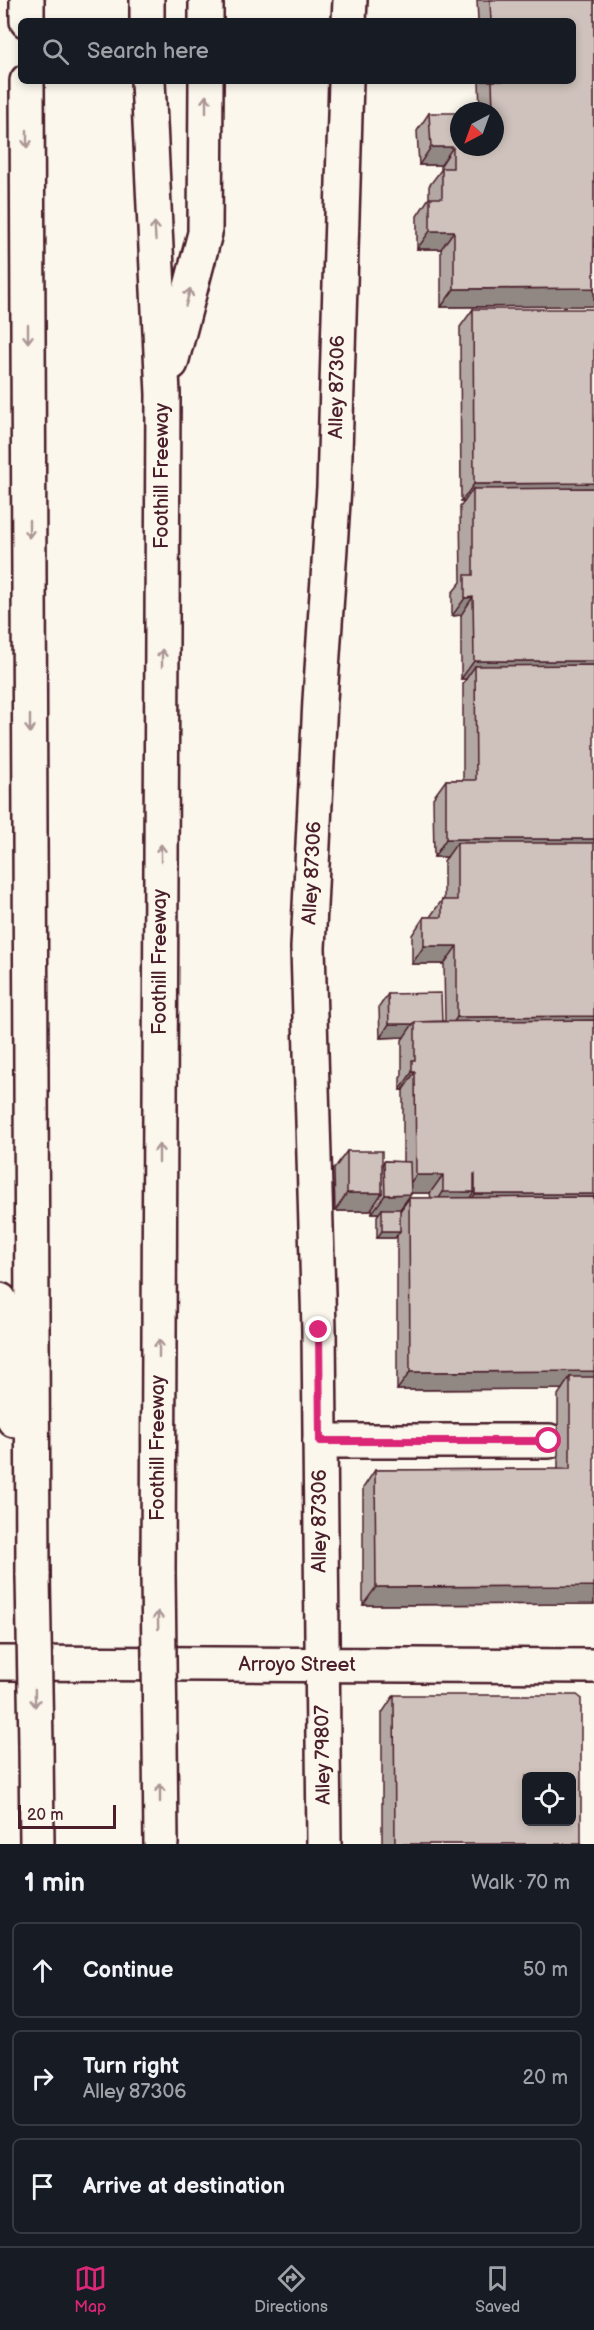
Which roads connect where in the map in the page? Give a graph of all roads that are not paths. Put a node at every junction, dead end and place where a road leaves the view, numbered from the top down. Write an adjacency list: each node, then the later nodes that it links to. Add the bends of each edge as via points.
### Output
1 (27, 0): 5 (main road)
2 (147, 0): 6 (main road)
3 (206, 0): 7 (main road)
4 (350, 0): 8 (main road)
5 (27, 18)
6 (147, 18)
7 (206, 18)
8 (349, 18)
9 (27, 84): 17 (main road, one-way to 17)
10 (148, 84): 13 (main road, Foothill Freeway, one-way to 10)
11 (206, 84): 13 (main road, one-way to 11, via 205,233)
12 (346, 84): 15 (main road, Alley 87306, via 334,487 308,948)
13 (163, 394): 22 (main road, Foothill Freeway, one-way to 13, bridge)
14 (0, 1300): 17 (main road)
15 (320, 1441): 16 (main road); 19 (main road, Alley 87306)
16 (549, 1441)
17 (33, 1576): 21 (main road, one-way to 21, bridge)
18 (0, 1663): 19 (main road, Arroyo Street)
19 (321, 1665): 20 (main road, Arroyo Street); 23 (main road, Alley 79807)
20 (594, 1666)
21 (37, 1844)
22 (160, 1844)
23 (324, 1844)

